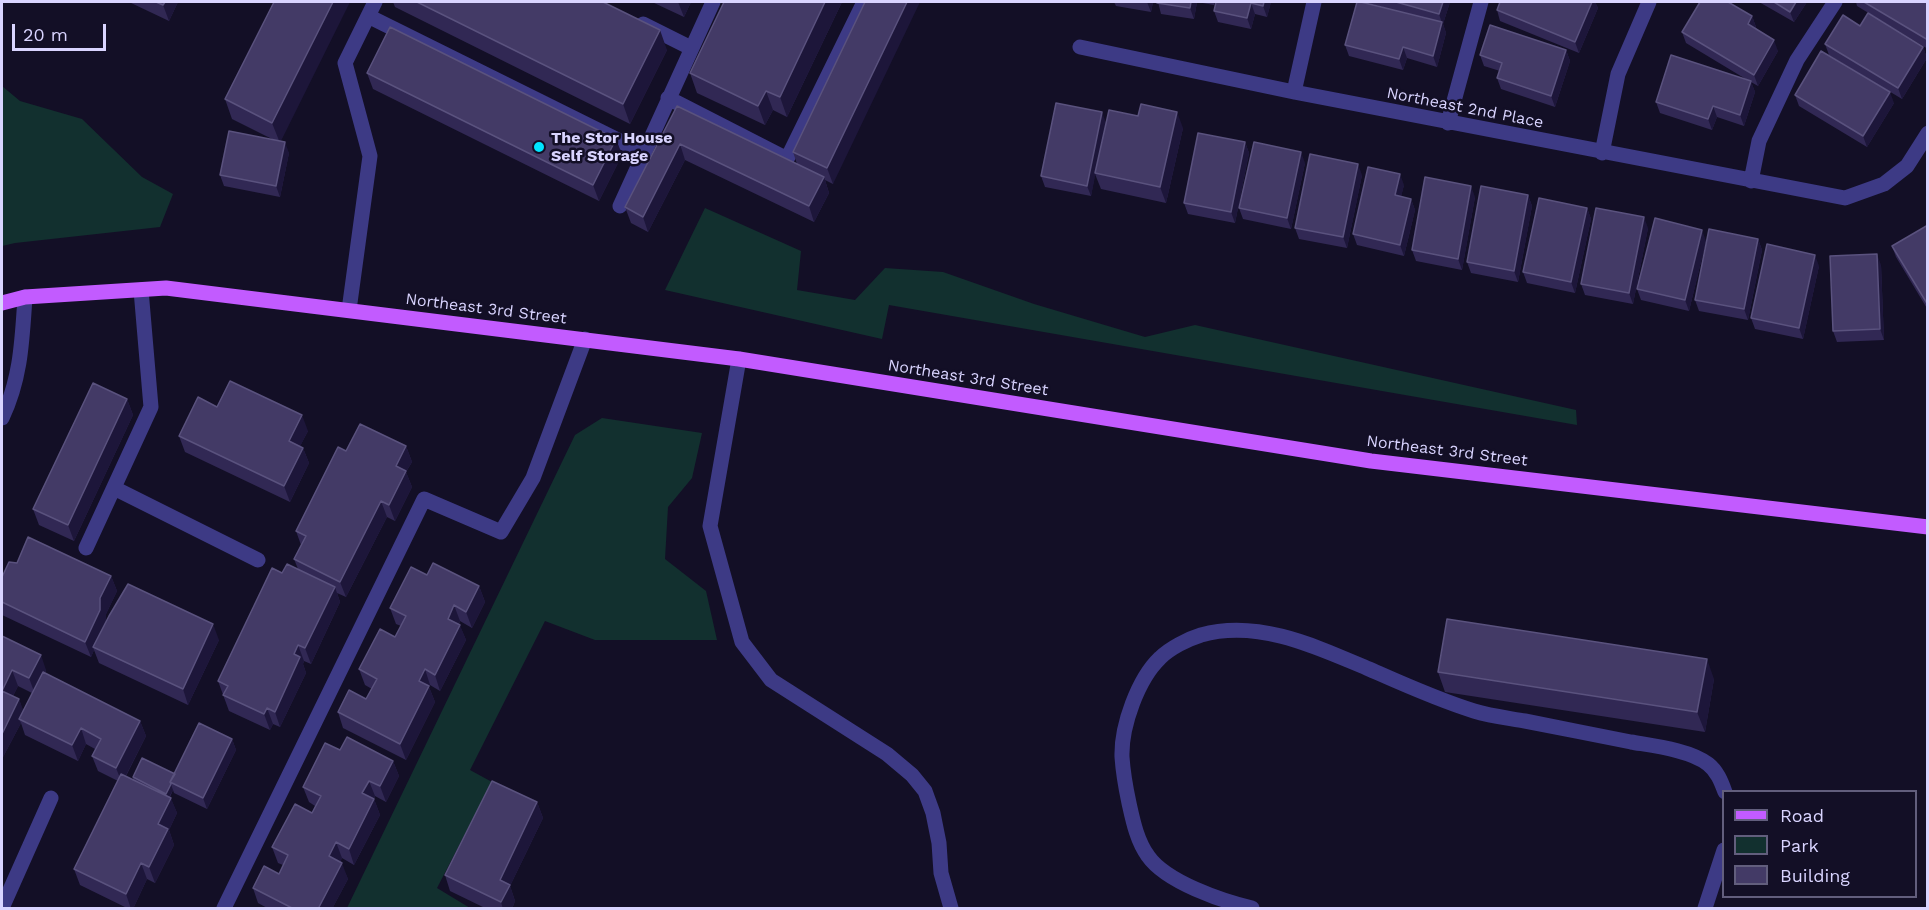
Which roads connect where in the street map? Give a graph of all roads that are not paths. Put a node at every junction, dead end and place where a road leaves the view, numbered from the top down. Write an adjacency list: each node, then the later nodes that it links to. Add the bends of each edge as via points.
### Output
1 (375, 2): 8 (street)
2 (713, 2): 11 (street)
3 (864, 2): 13 (street, via 787,159)
4 (1314, 2): 12 (street)
5 (1481, 2): 14 (street)
6 (1649, 2): 17 (street, via 1618,74)
7 (1835, 2): 18 (street, via 1797,60 1759,141)
8 (368, 16): 16 (street); 23 (street, via 345,63 370,156)
9 (629, 17): 11 (street)
10 (1080, 46): 12 (street, Northeast 2nd Place)
11 (691, 48): 13 (street)
12 (1294, 92): 14 (street, Northeast 2nd Place)
13 (668, 98): 16 (street)
14 (1448, 123): 17 (street, Northeast 2nd Place)
15 (1928, 133): 18 (street, Northeast 2nd Place, via 1907,166 1884,184 1845,198)
16 (644, 153): 19 (street)
17 (1602, 153): 18 (street, Northeast 2nd Place)
18 (1751, 181)
19 (620, 206)
20 (141, 290): 21 (main road, Northeast 3rd Street); 23 (main road, Northeast 3rd Street, via 166,288); 27 (street, via 151,407)
21 (25, 297): 22 (main road, Northeast 3rd Street); 26 (street, via 21,358)
22 (2, 303)
23 (349, 310): 24 (main road, Northeast 3rd Street)
24 (585, 339): 25 (main road, Northeast 3rd Street); 35 (street, via 533,477 501,532 424,499)
25 (739, 359): 28 (main road, Northeast 3rd Street, via 1371,461); 36 (street, via 710,526 742,642 771,680 887,754 925,791 933,813 941,873)
26 (2, 418)
27 (114, 488): 29 (street); 30 (street)
28 (1928, 526)
29 (86, 548)
30 (258, 560)
31 (1724, 790): 37 (street, via 1719,776 1696,757 1476,712 1282,636 1245,630 1202,635 1160,657 1142,682 1126,723 1123,745 1128,797 1135,830 1149,857 1197,891)
32 (51, 798): 34 (street)
33 (1722, 856): 38 (street)
34 (2, 909)
35 (224, 909)
36 (951, 909)
37 (1252, 909)
38 (1705, 909)

